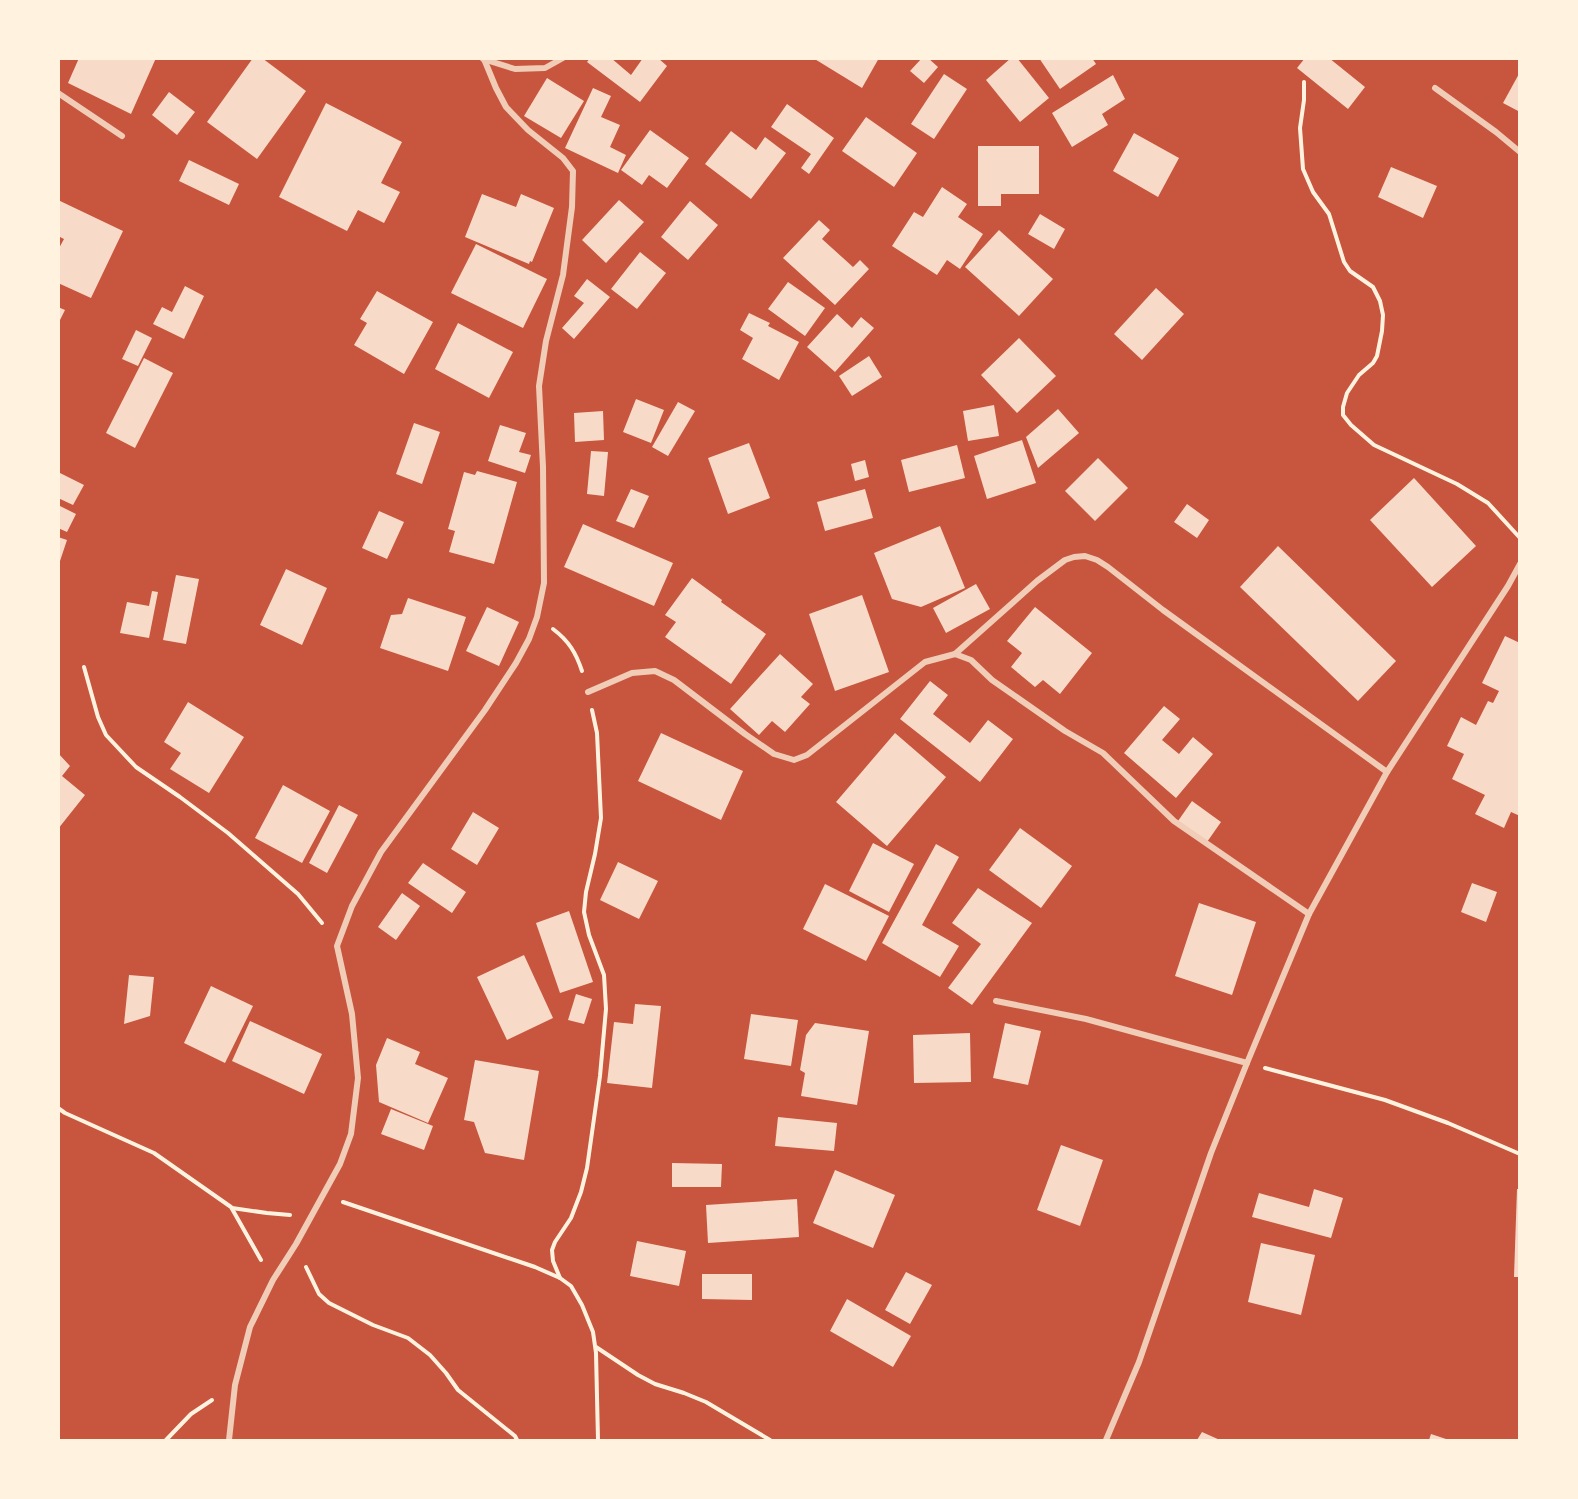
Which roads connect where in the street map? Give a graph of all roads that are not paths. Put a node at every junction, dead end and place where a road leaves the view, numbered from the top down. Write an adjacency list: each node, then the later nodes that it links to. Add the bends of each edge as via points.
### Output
1 (563, 58): 2 (street, via 545,68 515,69)
2 (483, 59): 14 (street, via 506,107 573,171 563,275 539,386 544,583 537,617 516,663 381,852 352,906 337,946 352,1014 358,1078 351,1134 340,1164 250,1327 235,1385)
3 (1435, 88): 6 (street)
4 (58, 93): 5 (street)
5 (122, 135)
6 (1520, 152)
7 (1520, 564): 10 (street)
8 (955, 654): 9 (street, via 925,662 807,755 794,760 774,754 674,680 655,671 632,674); 10 (street, via 1065,560 1085,556 1108,567); 11 (street, via 971,660 992,680 1103,753 1174,821)
9 (588, 692)
10 (1387, 772): 11 (street)
11 (1309, 914): 13 (street)
12 (996, 1001): 13 (street, via 1086,1019)
13 (1247, 1063): 15 (street, via 1139,1362)
14 (230, 1440)
15 (1106, 1440)

